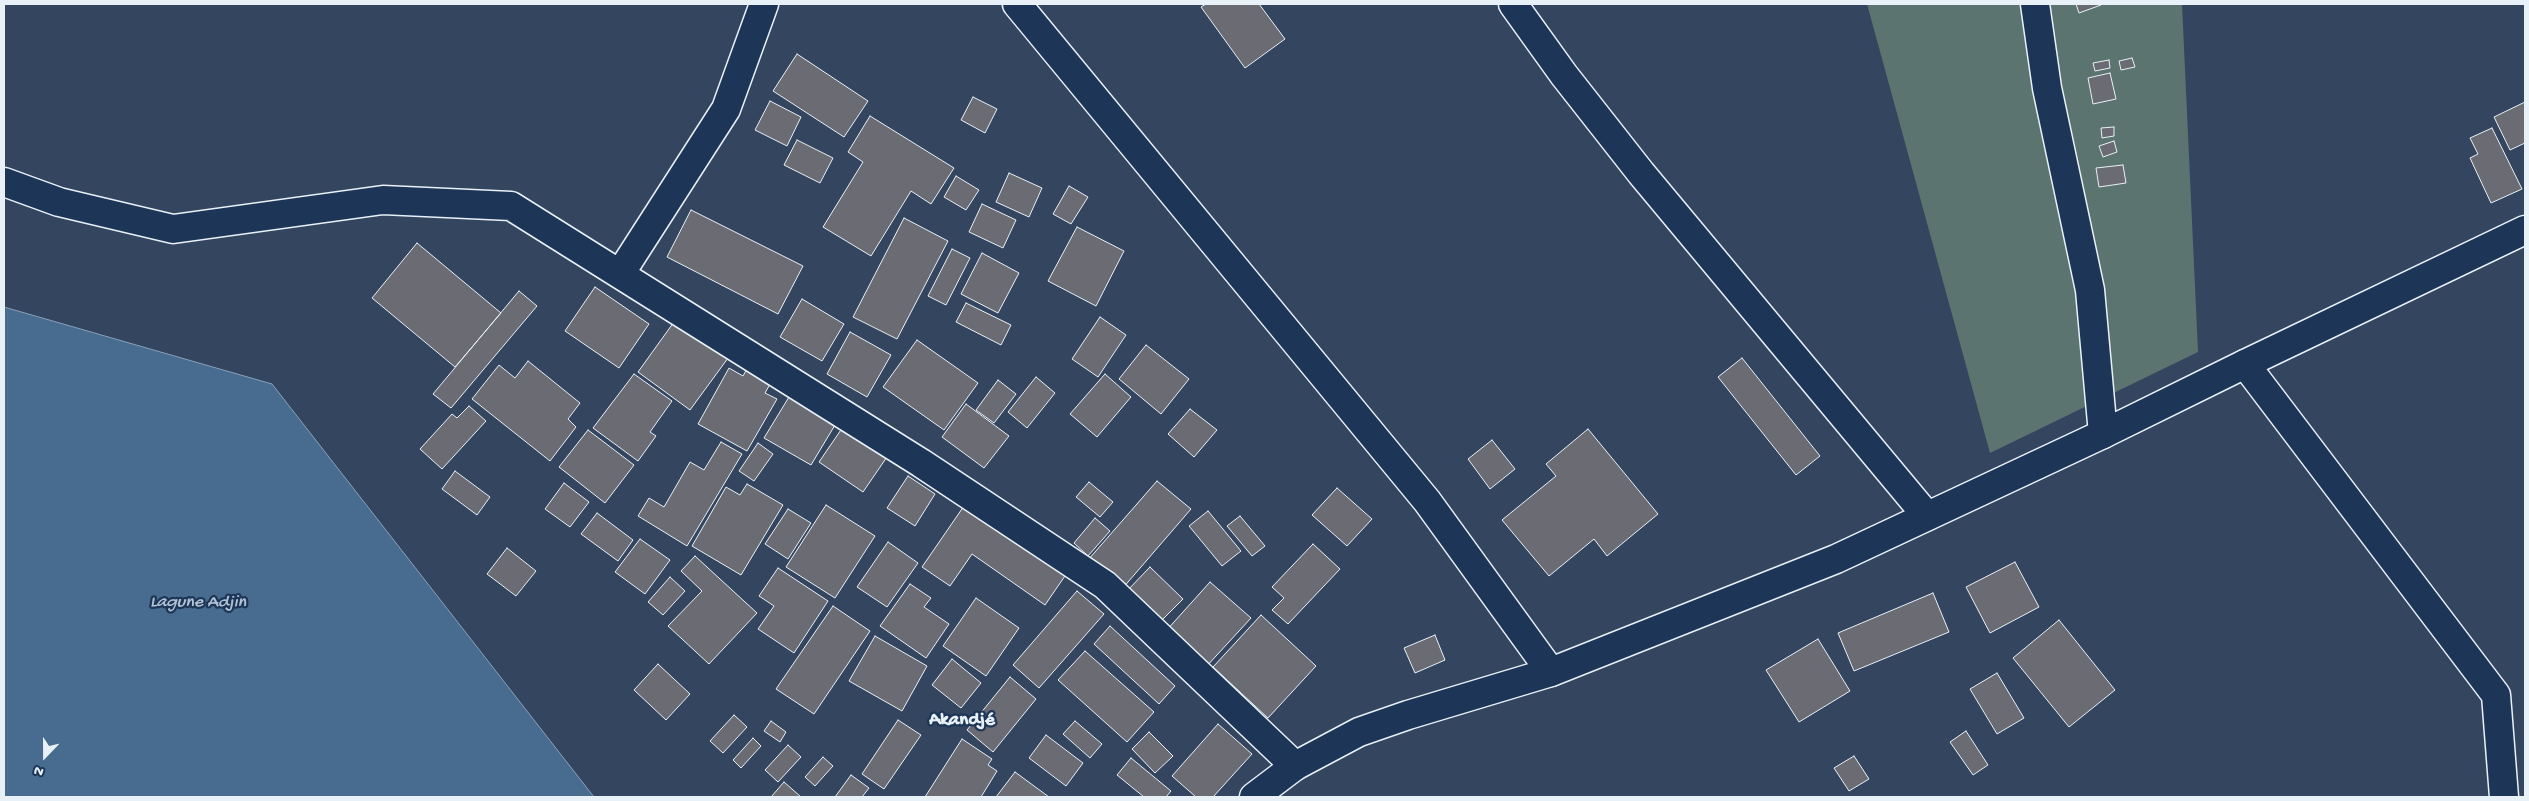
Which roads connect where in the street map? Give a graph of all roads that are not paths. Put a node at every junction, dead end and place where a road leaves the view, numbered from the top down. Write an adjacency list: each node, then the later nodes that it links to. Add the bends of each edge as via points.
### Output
1 (764, 4): 7 (street, via 726,109)
2 (1017, 4): 11 (street, via 1428,501)
3 (1513, 4): 10 (street, via 1641,173)
4 (2035, 4): 9 (street, via 2046,88 2090,290)
5 (4, 182): 7 (street, via 60,202 173,229 383,200 511,206)
6 (2525, 230): 8 (street)
7 (620, 274): 12 (street, via 921,463 1105,585)
8 (2245, 364): 9 (street); 14 (street, via 2496,695)
9 (2103, 434): 10 (street)
10 (1927, 516): 11 (street, via 1836,559)
11 (1551, 672): 12 (street, via 1368,729)
12 (1295, 766): 13 (street)
13 (1254, 797)
14 (2504, 797)

